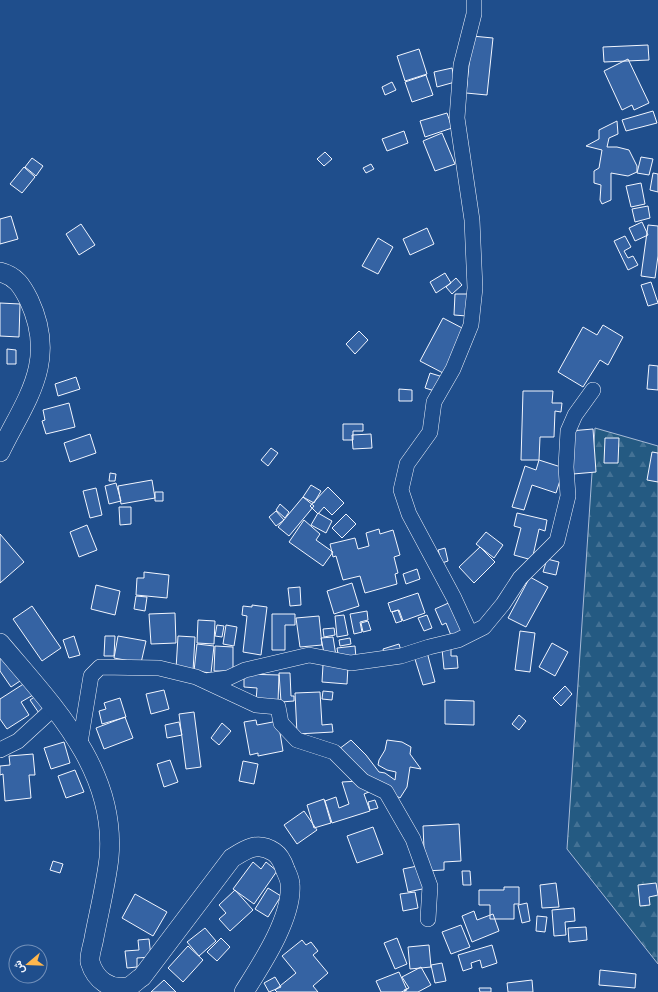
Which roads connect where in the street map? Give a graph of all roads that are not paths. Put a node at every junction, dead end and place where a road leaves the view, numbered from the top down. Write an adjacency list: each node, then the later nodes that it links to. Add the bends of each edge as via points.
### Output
1 (474, 0): 5 (street, via 474,14 461,65 457,118 472,220 475,288 471,325 453,369 434,402 430,432 407,464 401,490 410,514)
2 (0, 272): 4 (main road, via 10,274 22,286 35,312 40,337 40,363 34,386)
3 (593, 390): 5 (street, via 575,415 568,431 568,496 557,541 520,578 484,627)
4 (0, 452)
5 (470, 633): 7 (street, via 458,640 402,656 351,662 309,656 245,670 228,678)
6 (0, 643): 8 (main road)
7 (205, 681): 9 (street, via 159,668 100,667 90,676); 11 (street, via 256,705 278,707 281,723 297,740 334,752 363,781 386,792 413,839 430,886)
8 (54, 708): 9 (main road); 10 (street, via 18,741)
9 (80, 743): 12 (main road, via 95,772 104,800 109,835 109,858 90,960 96,977 103,984 117,989 129,986 142,976 232,858 248,848 261,847 274,852 282,860 290,882 290,897 286,914 263,962)
10 (0, 750)
11 (428, 919)
12 (244, 992)

